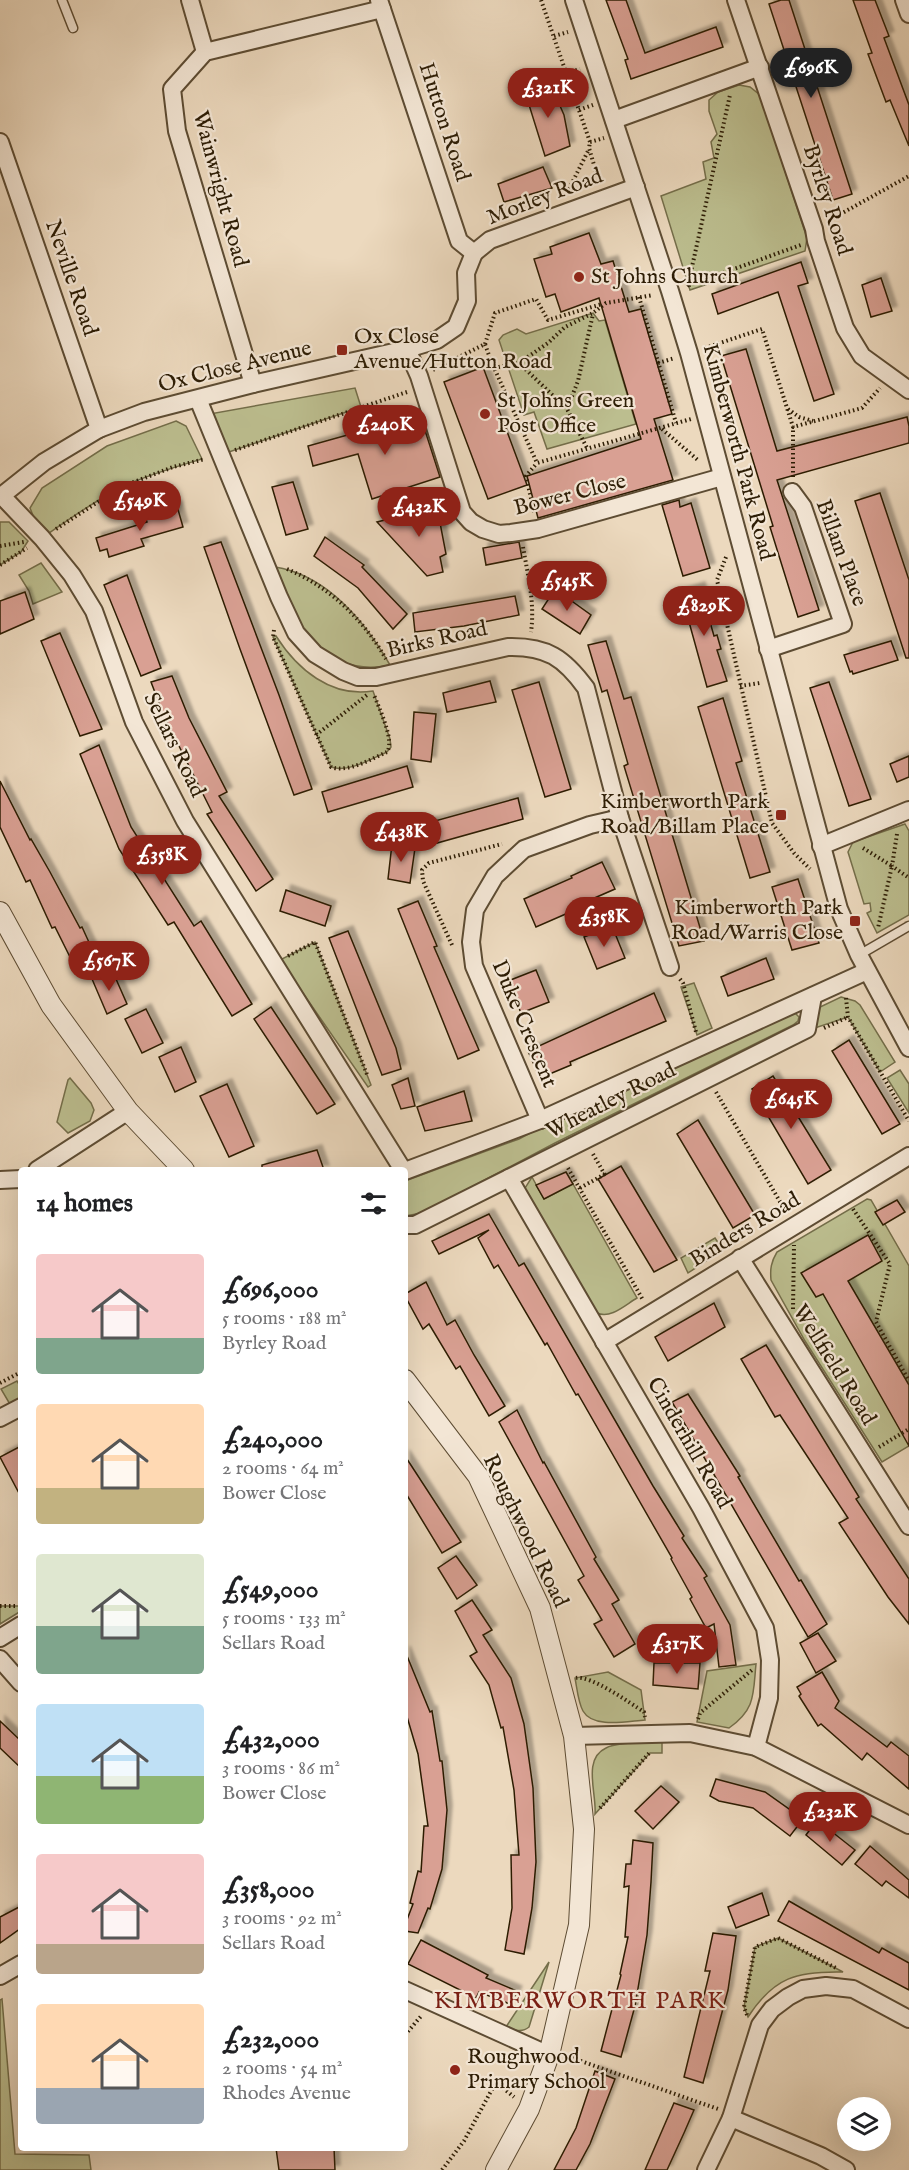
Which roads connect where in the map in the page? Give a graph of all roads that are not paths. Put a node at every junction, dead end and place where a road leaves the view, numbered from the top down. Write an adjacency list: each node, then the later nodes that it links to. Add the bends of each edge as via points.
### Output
1 (62, 0): 8 (lane)
2 (190, 0): 9 (street)
3 (574, 0): 11 (street, Kimberworth Park Road)
4 (736, 0): 10 (street, Byrley Road)
5 (904, 0): 7 (street)
6 (381, 4): 9 (street); 14 (street, Hutton Road, via 459,241)
7 (909, 14)
8 (73, 28)
9 (205, 52): 16 (street, Wainwright Road, via 172,89 177,131)
10 (760, 67): 11 (street); 17 (street, Byrley Road, via 845,328 862,356)
11 (614, 120): 13 (street, Kimberworth Park Road)
12 (0, 142): 19 (street, Neville Road)
13 (636, 187): 14 (street, Morley Road, via 490,240); 20 (street, Kimberworth Park Road, via 689,353)
14 (474, 253): 15 (street, Ox Close Avenue, via 466,273 466,301 456,327 437,340)
15 (407, 349): 16 (street, Ox Close Avenue); 20 (street, Bower Close, via 462,512 483,529 499,534 538,529)
16 (253, 384): 18 (street, Ox Close Avenue)
17 (909, 390)
18 (198, 399): 19 (street, Ox Close Avenue, via 144,412); 25 (street, Birks Road, via 279,597 296,633 315,654 358,677 375,677 508,646 529,646 549,653 573,670 586,688)
19 (99, 429): 22 (street, Ox Close Avenue, via 44,462)
20 (722, 477): 23 (street, Kimberworth Park Road)
21 (792, 492): 23 (street, Billam Place, via 803,507 843,624)
22 (1, 496): 39 (street, Sellars Road, via 72,575 94,612 139,732 186,821)
23 (768, 649): 26 (street, Kimberworth Park Road)
24 (905, 812): 26 (street)
25 (620, 818): 30 (street, Birks Road); 35 (street, Duke Crescent, via 524,849 495,876 475,910 471,942 474,966)
26 (821, 846): 29 (street, Kimberworth Park Road, via 839,909)
27 (0, 912): 34 (street, via 51,1005)
28 (909, 926): 29 (lane)
29 (865, 951): 31 (street, Kimberworth Park Road)
30 (670, 967)
31 (867, 971): 32 (street, Wheatley Road); 33 (street, Kimberworth Park Road)
32 (813, 996): 35 (street, Wheatley Road); 41 (street, Wheatley Road, via 807,1029)
33 (909, 1048)
34 (128, 1111): 37 (street); 38 (street)
35 (540, 1120): 40 (street, Wheatley Road)
36 (909, 1156): 45 (street, Binders Road)
37 (42, 1167)
38 (181, 1167)
39 (401, 1167)
40 (408, 1170)
41 (509, 1178): 44 (street, Wheatley Road); 46 (street, Cinderhill Road)
42 (18, 1179): 43 (street)
43 (0, 1180)
44 (408, 1225)
45 (740, 1258): 46 (street, Binders Road); 50 (street, Wellfield Road)
46 (604, 1342): 56 (street, Cinderhill Road, via 701,1508 765,1628 769,1698)
47 (408, 1384): 55 (street, Roughwood Road, via 477,1476 540,1608)
48 (18, 1409): 49 (street)
49 (0, 1418)
50 (909, 1526)
51 (18, 1627): 52 (street)
52 (0, 1638)
53 (0, 1659): 54 (street)
54 (18, 1680)
55 (574, 1736): 56 (street, via 693,1734); 62 (street, Roughwood Road, via 583,1826 579,1925)
56 (756, 1747): 57 (street)
57 (909, 1825)
58 (18, 1966): 59 (street)
59 (0, 1976)
60 (408, 1991): 62 (street)
61 (909, 2019): 63 (street, via 853,1989 826,1986 803,1989 788,1997 772,2008 760,2025)
62 (549, 2055): 64 (street, Roughwood Road, via 529,2109)
63 (731, 2118): 65 (street); 66 (street)
64 (496, 2170)
65 (706, 2170)
66 (846, 2170)

